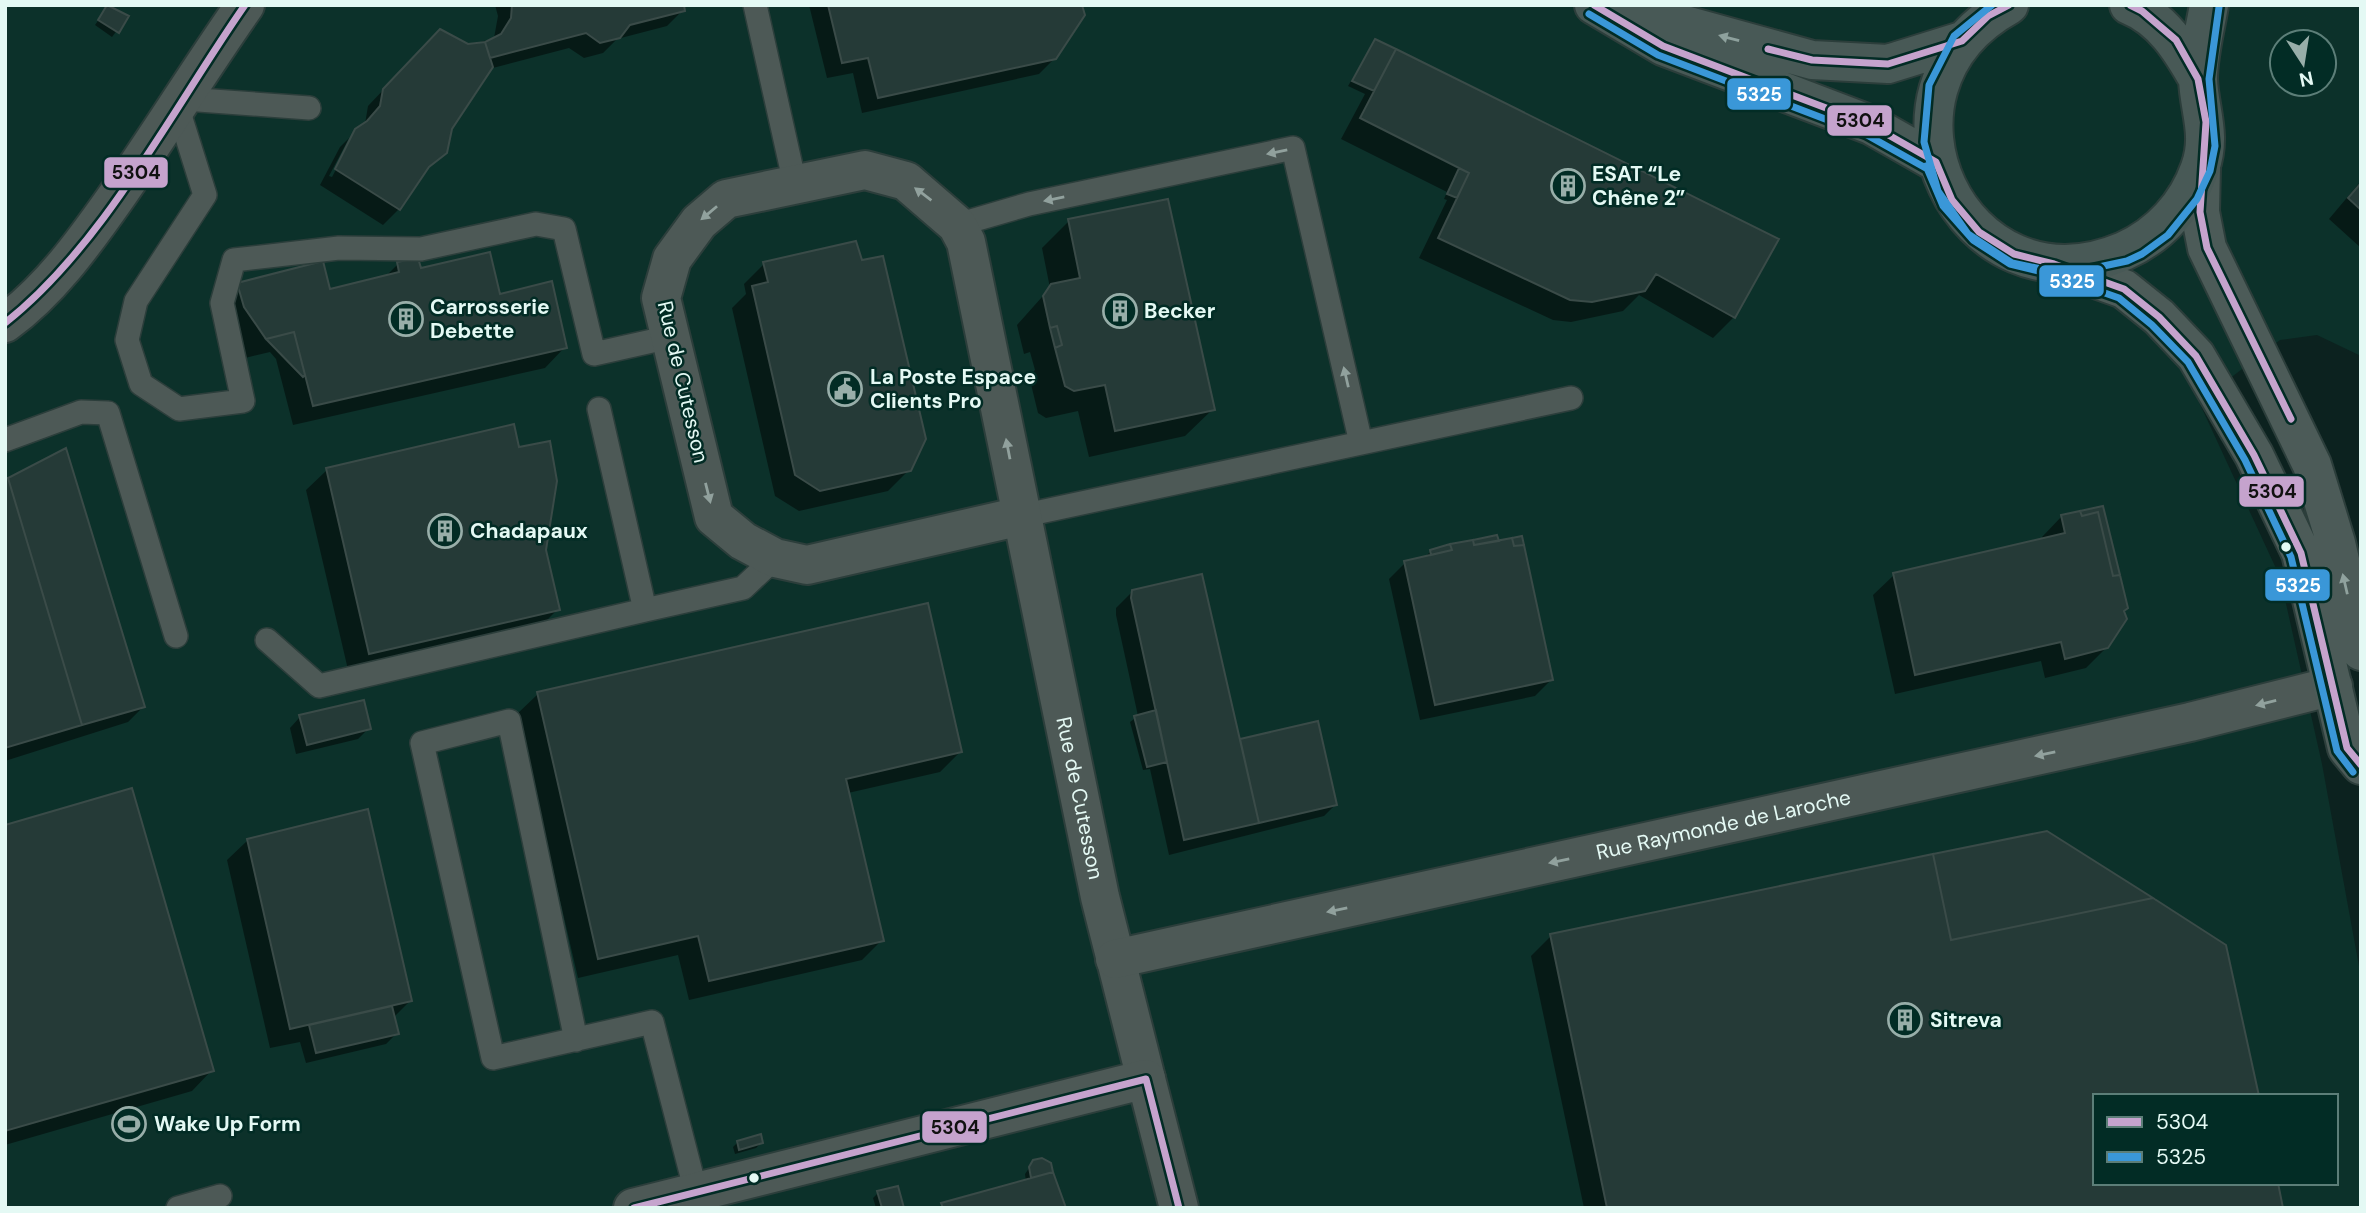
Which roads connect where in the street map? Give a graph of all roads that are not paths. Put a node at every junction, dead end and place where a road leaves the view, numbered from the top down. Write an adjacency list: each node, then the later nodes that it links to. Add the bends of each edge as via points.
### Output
1 (245, 5): 10 (street)
2 (755, 5): 14 (lane)
3 (1594, 5): 12 (main road, via 1663,46 1871,125)
4 (1620, 5): 8 (main road, one-way to 4, via 1888,64 1812,61)
5 (2008, 5): 8 (main road, via 1988,16)
6 (2129, 5): 9 (main road, via 2142,10 2176,40)
7 (2209, 5): 9 (main road)
8 (1962, 41): 12 (main road, via 1940,78 1931,119)
9 (2198, 79): 13 (main road, via 2206,122)
10 (181, 104): 11 (lane); 17 (street, via 82,246 23,310); 18 (lane, via 205,195 136,301 127,340 141,384 179,409 243,401 222,303 234,260 339,248 421,249 536,224 564,229 594,354)
11 (309, 108)
12 (1936, 162): 16 (main road, via 1952,200 1979,232 2014,254)
13 (2201, 166): 16 (main road, via 2180,209 2146,242 2102,260); 28 (main road, one-way to 13, via 2312,465 2207,248 2200,212)
14 (795, 184): 15 (street, Rue de Cutesson, one-way to 14, via 906,181 865,170); 18 (street, Rue de Cutesson, one-way to 18, via 726,199 699,222 672,259 661,298)
15 (957, 225): 22 (lane, one-way to 15, via 1293,148 1029,204); 23 (street, Rue de Cutesson, one-way to 15, via 966,242)
16 (2054, 264): 29 (main road, via 2124,289 2196,356 2254,456 2301,553)
17 (5, 323)
18 (670, 337): 24 (street, Rue de Cutesson, one-way to 24, via 714,517 743,541)
19 (1571, 398): 22 (lane, Rue de Cutesson)
20 (599, 409): 25 (lane)
21 (5, 440): 26 (lane, via 81,412 108,413)
22 (1361, 443): 23 (lane, Rue de Cutesson)
23 (1021, 516): 24 (street, Rue de Cutesson, via 807,565); 31 (street, Rue de Cutesson)
24 (775, 558): 25 (lane, via 743,588)
25 (645, 610): 27 (lane, via 319,686)
26 (176, 636)
27 (267, 640)
28 (2361, 651)
29 (2333, 686): 30 (main road, via 2347,748); 31 (street, Rue Raymonde de Laroche, one-way to 31, via 2190,722)
30 (2361, 765)
31 (1115, 959): 33 (street, Rue de Cutesson)
32 (576, 1040): 32 (lane, via 492,1058 422,743 509,721); 34 (lane, via 652,1022)
33 (1146, 1079): 34 (street); 38 (street, Rue de Cutesson)
34 (696, 1192): 37 (street)
35 (220, 1196): 36 (lane)
36 (178, 1208)
37 (633, 1208)
38 (1180, 1208)

